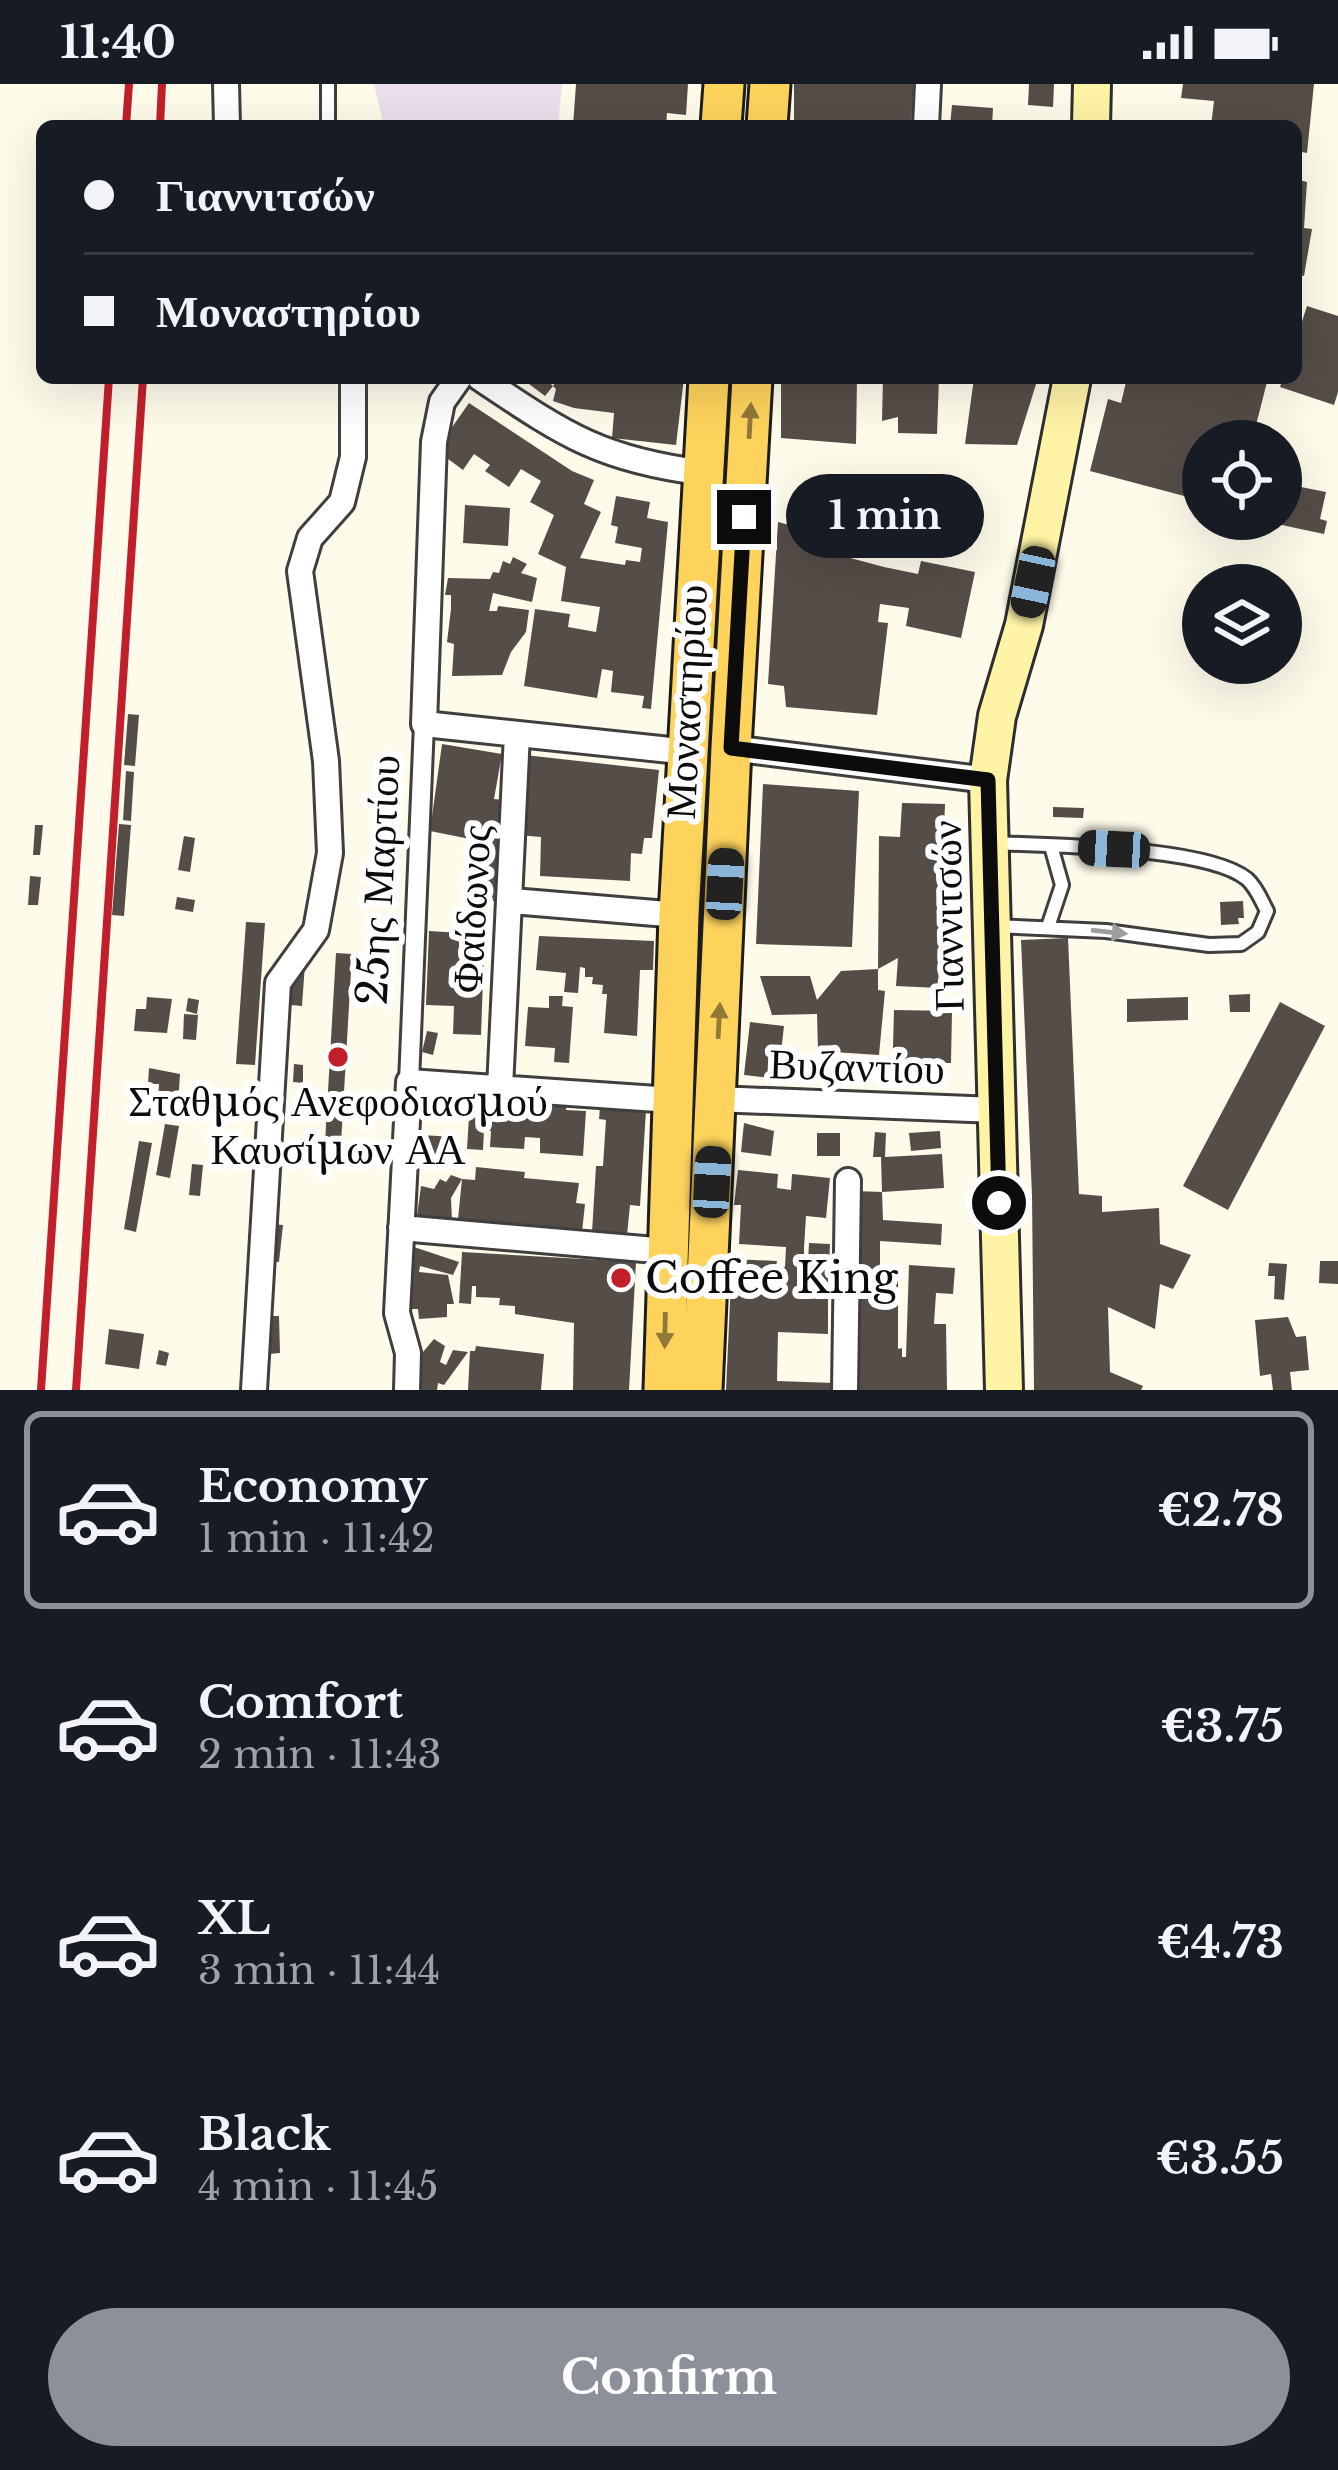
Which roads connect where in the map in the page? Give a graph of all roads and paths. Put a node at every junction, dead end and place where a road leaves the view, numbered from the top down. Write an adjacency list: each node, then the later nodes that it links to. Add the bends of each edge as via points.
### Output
1 (226, 84): 7 (street)
2 (328, 84): 8 (lane)
3 (724, 84): 9 (main road)
4 (770, 84): 10 (main road)
5 (928, 84): 11 (street)
6 (1092, 84): 12 (main road)
7 (226, 120)
8 (328, 120)
9 (722, 120)
10 (767, 120)
11 (926, 120)
12 (1091, 120)
13 (353, 384): 39 (street, via 342,502 310,538 300,571 330,853 316,930 278,983)
14 (455, 384): 20 (street, 25ης Μαρτίου, via 434,442)
15 (490, 384): 19 (street, via 589,446 648,466)
16 (710, 384): 19 (main road, Μοναστηρίου)
17 (752, 384): 22 (main road, Μοναστηρίου, one-way to 17)
18 (1071, 384): 24 (main road, Γιαννιτσών)
19 (705, 473): 23 (main road, Μοναστηρίου)
20 (424, 724): 21 (street); 31 (street, 25ης Μαρτίου)
21 (517, 734): 23 (street); 27 (street, Φαίδωνος)
22 (731, 748): 24 (street); 33 (main road, Μοναστηρίου, one-way to 22)
23 (689, 752): 28 (main road, Μοναστηρίου)
24 (988, 780): 25 (main road, Γιαννιτσών)
25 (991, 843): 26 (lane); 29 (main road, Γιαννιτσών)
26 (1051, 846): 30 (lane, via 1062,885); 30 (lane, one-way to 26, via 1241,944 1267,911 1244,876 1212,866)
27 (512, 901): 28 (street); 32 (street, Φαίδωνος)
28 (679, 915): 34 (main road, Μοναστηρίου)
29 (992, 926): 30 (lane); 35 (main road, Γιαννιτσών)
30 (1048, 927)
31 (409, 1082): 32 (street); 37 (street, 25ης Μαρτίου)
32 (500, 1088): 34 (street)
33 (716, 1099): 35 (street, Βυζαντίου); 42 (main road, Μοναστηρίου)
34 (672, 1100): 38 (main road, Μοναστηρίου)
35 (996, 1110): 44 (main road, Γιαννιτσών)
36 (848, 1181): 43 (street)
37 (401, 1228): 38 (street); 40 (street, 25ης Μαρτίου)
38 (667, 1251): 41 (main road, Μοναστηρίου, one-way to 41)
39 (254, 1390)
40 (406, 1390)
41 (664, 1390)
42 (702, 1390)
43 (845, 1390)
44 (1004, 1390)

